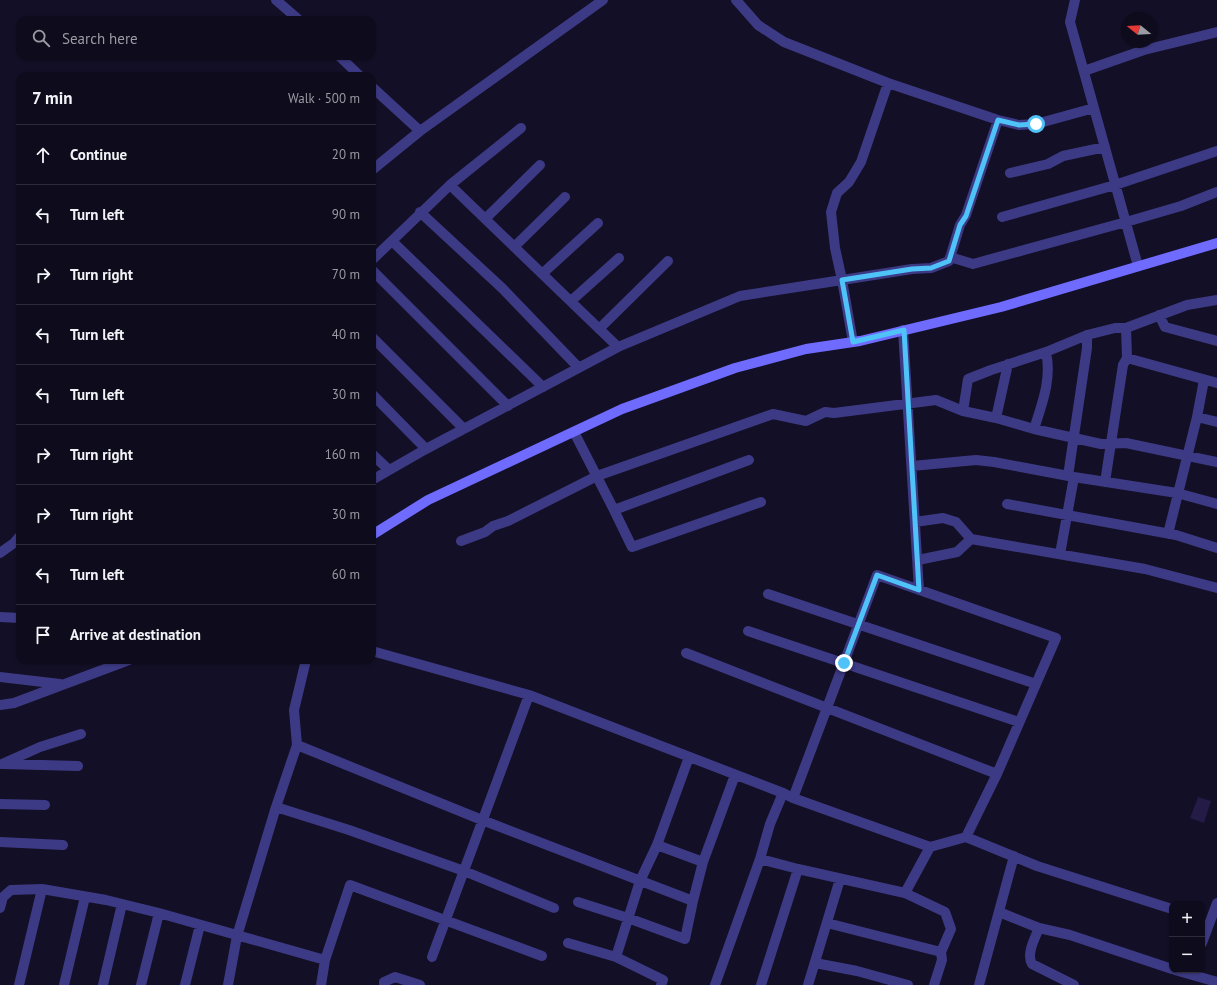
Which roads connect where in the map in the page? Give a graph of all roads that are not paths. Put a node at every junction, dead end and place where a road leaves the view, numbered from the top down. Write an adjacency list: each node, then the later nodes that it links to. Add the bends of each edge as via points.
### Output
1 (276, 0): 5 (street)
2 (603, 0): 15 (street)
3 (736, 0): 10 (street, via 758,25 784,42)
4 (1075, 0): 8 (street, via 1070,22)
5 (294, 16)
6 (1217, 32): 8 (street, via 1144,50)
7 (343, 60): 9 (street)
8 (1084, 71): 12 (street)
9 (356, 72)
10 (888, 83): 13 (street); 40 (street, via 861,162 849,182 837,193 831,212)
11 (376, 91): 15 (street)
12 (1094, 108): 13 (street, via 1036,124 1019,125); 16 (street)
13 (998, 120): 34 (street)
14 (521, 128): 22 (street)
15 (420, 131): 19 (street)
16 (1105, 147): 20 (street, via 1063,156 1048,164); 21 (street)
17 (1217, 151): 21 (street)
18 (540, 165): 27 (street)
19 (376, 167)
20 (1010, 173)
21 (1115, 184): 26 (street); 28 (street)
22 (450, 185): 25 (street); 27 (street)
23 (1217, 192): 28 (street, via 1181,206)
24 (565, 197): 32 (street)
25 (420, 213): 30 (street); 55 (street, via 502,288)
26 (1002, 217)
27 (485, 219): 32 (street)
28 (1126, 222): 34 (street, via 973,264); 37 (street)
29 (598, 223): 39 (street)
30 (392, 240): 33 (street); 58 (street)
31 (1217, 243): 37 (street)
32 (514, 247): 39 (street)
33 (376, 256)
34 (950, 257): 40 (street, via 949,261 931,268)
35 (619, 258): 42 (street)
36 (668, 261): 45 (street)
37 (1138, 266): 46 (street, via 1001,307)
38 (376, 274): 61 (street)
39 (542, 274): 42 (street)
40 (842, 280): 50 (street); 51 (street, via 740,296)
41 (1217, 300): 43 (street, via 1187,305)
42 (571, 301): 45 (street)
43 (1159, 315): 44 (street); 49 (street, via 1164,327)
44 (1126, 328): 47 (street); 53 (street)
45 (599, 329): 51 (street)
46 (904, 330): 50 (street); 60 (street)
47 (1087, 335): 52 (street); 69 (street)
48 (376, 341): 66 (street)
49 (1217, 341)
50 (853, 342): 68 (street, via 806,349 735,368 622,409)
51 (618, 347): 55 (street)
52 (1046, 352): 54 (street); 67 (street, via 1048,365 1045,397)
53 (1127, 358): 56 (street); 70 (street, via 1122,365)
54 (1008, 364): 62 (street, via 968,379); 64 (street)
55 (579, 368): 58 (street)
56 (1204, 380): 57 (street); 63 (street)
57 (1217, 382)
58 (542, 387): 61 (street)
59 (376, 398): 71 (street)
60 (908, 403): 62 (street, via 936,400); 76 (street); 78 (street, via 825,412 806,421 773,414)
61 (508, 406): 66 (street)
62 (963, 411): 64 (street)
63 (1197, 417): 65 (street); 72 (street)
64 (996, 418): 67 (street)
65 (1217, 422)
66 (464, 429): 71 (street)
67 (1034, 429): 69 (street)
68 (574, 432): 78 (street); 89 (street, via 428,500)
69 (1074, 438): 70 (street, via 1101,444); 79 (street)
70 (1111, 443): 72 (street, via 1126,443); 81 (street)
71 (426, 449): 77 (street)
72 (1187, 456): 75 (street); 82 (street)
73 (376, 458): 77 (street)
74 (749, 460): 86 (street)
75 (1217, 462)
76 (912, 466): 79 (street, via 976,460); 88 (street)
77 (389, 470): 80 (street)
78 (598, 476): 86 (street); 92 (street, via 485,532)
79 (1071, 476): 81 (street); 87 (street)
80 (376, 478)
81 (1104, 482): 82 (street)
82 (1178, 493): 85 (street); 90 (street)
83 (761, 502): 86 (street, via 632,547)
84 (1007, 504): 87 (street)
85 (1217, 504)
86 (614, 510)
87 (1067, 516): 90 (street); 96 (street)
88 (915, 522): 91 (street, via 943,518 956,522); 97 (street)
89 (376, 532)
90 (1168, 534): 94 (street)
91 (971, 539): 96 (street); 97 (street, via 957,552)
92 (461, 541)
93 (16, 542): 95 (street)
94 (1217, 548)
95 (0, 553)
96 (1060, 554): 98 (street, via 1145,569)
97 (918, 560): 99 (street)
98 (1217, 588)
99 (919, 590): 103 (street, via 877,575); 111 (street, via 1056,638)
100 (768, 594): 103 (street)
101 (0, 617): 102 (street)
102 (16, 618)
103 (858, 624): 107 (street); 111 (street)
104 (748, 631): 107 (street)
105 (376, 652): 113 (street)
106 (686, 653): 115 (street)
107 (844, 663): 115 (street); 116 (street)
108 (118, 664): 112 (street)
109 (305, 664): 118 (street, via 294,710)
110 (0, 677): 112 (street)
111 (1036, 684): 116 (street)
112 (62, 685): 114 (street, via 14,703)
113 (529, 695): 119 (street); 129 (street)
114 (0, 705)
115 (827, 708): 122 (street); 125 (street)
116 (1020, 722): 122 (street)
117 (81, 734): 120 (street, via 40,747)
118 (297, 745): 128 (street); 129 (street)
119 (689, 757): 123 (street); 133 (street)
120 (1, 764): 121 (street)
121 (78, 766)
122 (997, 774): 130 (street)
123 (735, 775): 124 (street); 137 (street)
124 (783, 793): 125 (street); 136 (street)
125 (793, 798): 134 (street)
126 (0, 804): 127 (street)
127 (45, 805)
128 (276, 807): 139 (street); 160 (street)
129 (482, 820): 139 (street); 141 (street)
130 (966, 837): 134 (street); 135 (street)
131 (0, 842): 132 (street)
132 (63, 845)
133 (657, 845): 137 (street); 141 (street)
134 (930, 847): 143 (street)
135 (1014, 856): 149 (street, via 1037,866); 152 (street)
136 (760, 858): 138 (street); 183 (street)
137 (702, 862): 145 (street)
138 (798, 869): 140 (street); 184 (street)
139 (464, 871): 151 (street); 156 (street)
140 (840, 879): 143 (street); 157 (street)
141 (640, 881): 145 (street); 154 (street)
142 (42, 889): 144 (street); 150 (street, via 11,890 3,897); 173 (street)
143 (905, 893): 163 (street, via 945,912 951,929)
144 (85, 897): 148 (street); 174 (street)
145 (693, 901): 154 (street, via 685,939)
146 (578, 902): 154 (street)
147 (1217, 903): 155 (street)
148 (122, 904): 153 (street); 175 (street)
149 (1169, 907)
150 (0, 908)
151 (554, 908)
152 (999, 912): 159 (street); 188 (street)
153 (159, 913): 158 (street); 176 (street)
154 (628, 918): 165 (street)
155 (1210, 920): 161 (street)
156 (446, 921): 164 (street); 166 (street); 167 (street, via 350,885)
157 (827, 923): 163 (street); 168 (street)
158 (200, 925): 160 (street); 177 (street)
159 (1039, 928): 169 (street, via 1070,935); 189 (street, via 1030,954 1032,964)
160 (237, 936): 167 (street); 178 (street)
161 (1204, 937)
162 (568, 943): 165 (street)
163 (941, 952): 187 (street, via 942,960)
164 (542, 956)
165 (616, 957): 182 (street, via 663,980)
166 (432, 958)
167 (325, 960): 179 (street)
168 (815, 962): 185 (street); 186 (street)
169 (1169, 968)
170 (1191, 973): 190 (street)
171 (1194, 973): 172 (street)
172 (1217, 982)
173 (19, 985)
174 (64, 985)
175 (103, 985)
176 (142, 985)
177 (185, 985)
178 (228, 985)
179 (321, 985)
180 (384, 985): 181 (street, via 384,982 395,977)
181 (420, 985)
182 (661, 985)
183 (715, 985)
184 (761, 985)
185 (808, 985)
186 (908, 985)
187 (934, 985)
188 (980, 985)
189 (1074, 985)
190 (1186, 985)

